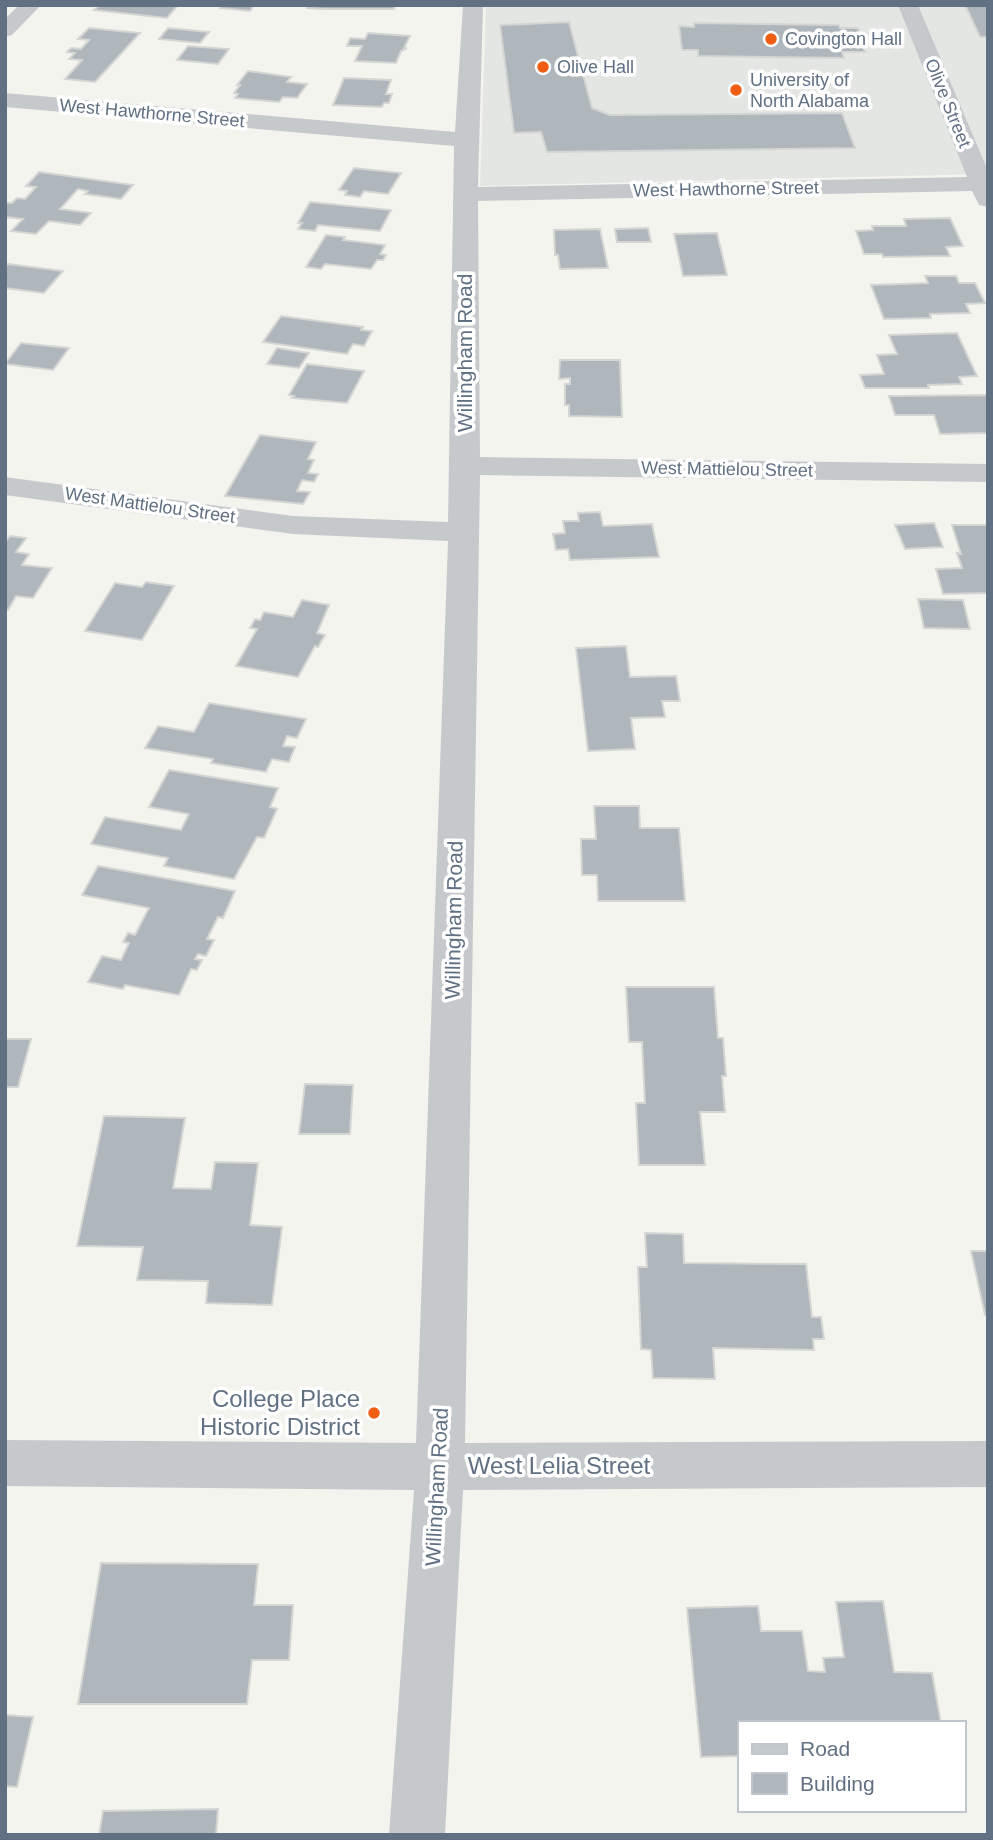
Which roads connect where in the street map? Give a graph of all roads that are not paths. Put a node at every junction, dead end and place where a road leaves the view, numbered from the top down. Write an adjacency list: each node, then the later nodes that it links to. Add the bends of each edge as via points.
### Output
1 (31, 5): 4 (street)
2 (473, 5): 6 (street, Willingham Road)
3 (908, 5): 7 (street, Olive Street)
4 (5, 31)
5 (5, 100): 6 (street, West Hawthorne Street)
6 (466, 140): 8 (street, Willingham Road)
7 (985, 189): 8 (street, West Hawthorne Street)
8 (465, 194): 9 (street, Willingham Road)
9 (465, 466): 10 (street, West Mattielou Street); 12 (street, Willingham Road)
10 (988, 473)
11 (5, 486): 12 (street, West Mattielou Street, via 293,525)
12 (463, 532): 15 (street, Willingham Road)
13 (5, 1463): 15 (street, West Lelia Street)
14 (988, 1464): 15 (street, West Lelia Street)
15 (440, 1467): 16 (street, Willingham Road)
16 (417, 1835)

